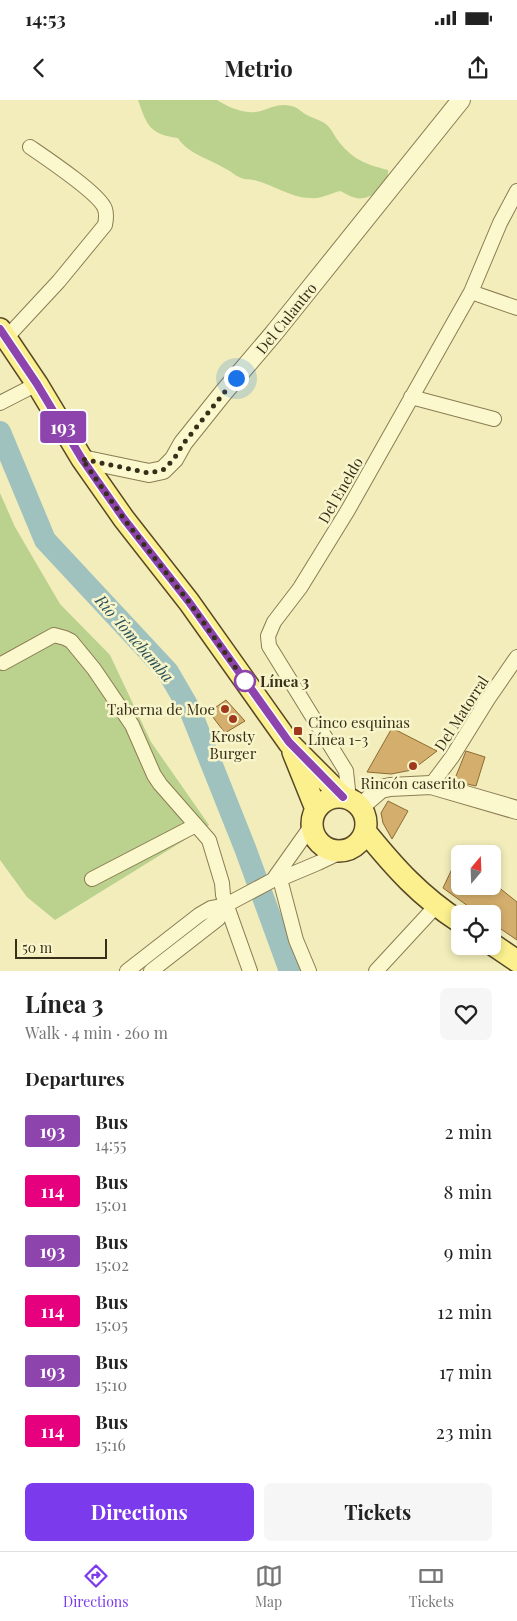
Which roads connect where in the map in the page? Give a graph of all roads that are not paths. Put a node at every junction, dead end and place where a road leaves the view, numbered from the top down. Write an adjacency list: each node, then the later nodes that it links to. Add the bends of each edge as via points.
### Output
1 (461, 100): 11 (street, Del Culantro, via 163,470 149,473)
2 (30, 147): 6 (street, via 95,196 105,208 105,225 59,281)
3 (517, 191): 4 (street, Del Eneldo)
4 (470, 292): 5 (street); 8 (street, Del Eneldo)
5 (517, 308)
6 (3, 333): 7 (main road)
7 (37, 384): 9 (street); 11 (main road)
8 (411, 397): 10 (street); 16 (street, Del Eneldo, via 348,510 268,636 269,646 346,771)
9 (0, 403)
10 (494, 419)
11 (82, 459): 14 (main road)
12 (517, 657): 15 (street, Del Matorral)
13 (3, 663): 19 (street, via 54,636 71,642 123,710 160,784)
14 (289, 742): 16 (main road); 18 (main road)
15 (431, 785): 16 (street, via 390,787); 17 (street)
16 (351, 801): 18 (main road, via 328,800); 20 (main road, via 364,814)
17 (517, 810)
18 (314, 817): 21 (main road, via 313,833 322,845 333,851); 24 (street)
19 (196, 825): 23 (street); 25 (street, via 212,847)
20 (365, 831): 21 (main road, via 356,845); 22 (main road)
21 (346, 850): 22 (main road); 24 (street)
22 (394, 867): 26 (main road)
23 (92, 879)
24 (274, 880): 25 (street); 33 (street)
25 (229, 903): 30 (street, via 199,915); 31 (street, via 218,919); 32 (street)
26 (436, 906): 27 (main road); 34 (street)
27 (451, 916)
28 (501, 950): 29 (main road)
29 (517, 961)
30 (127, 971)
31 (152, 971)
32 (250, 971)
33 (308, 971)
34 (376, 971)

